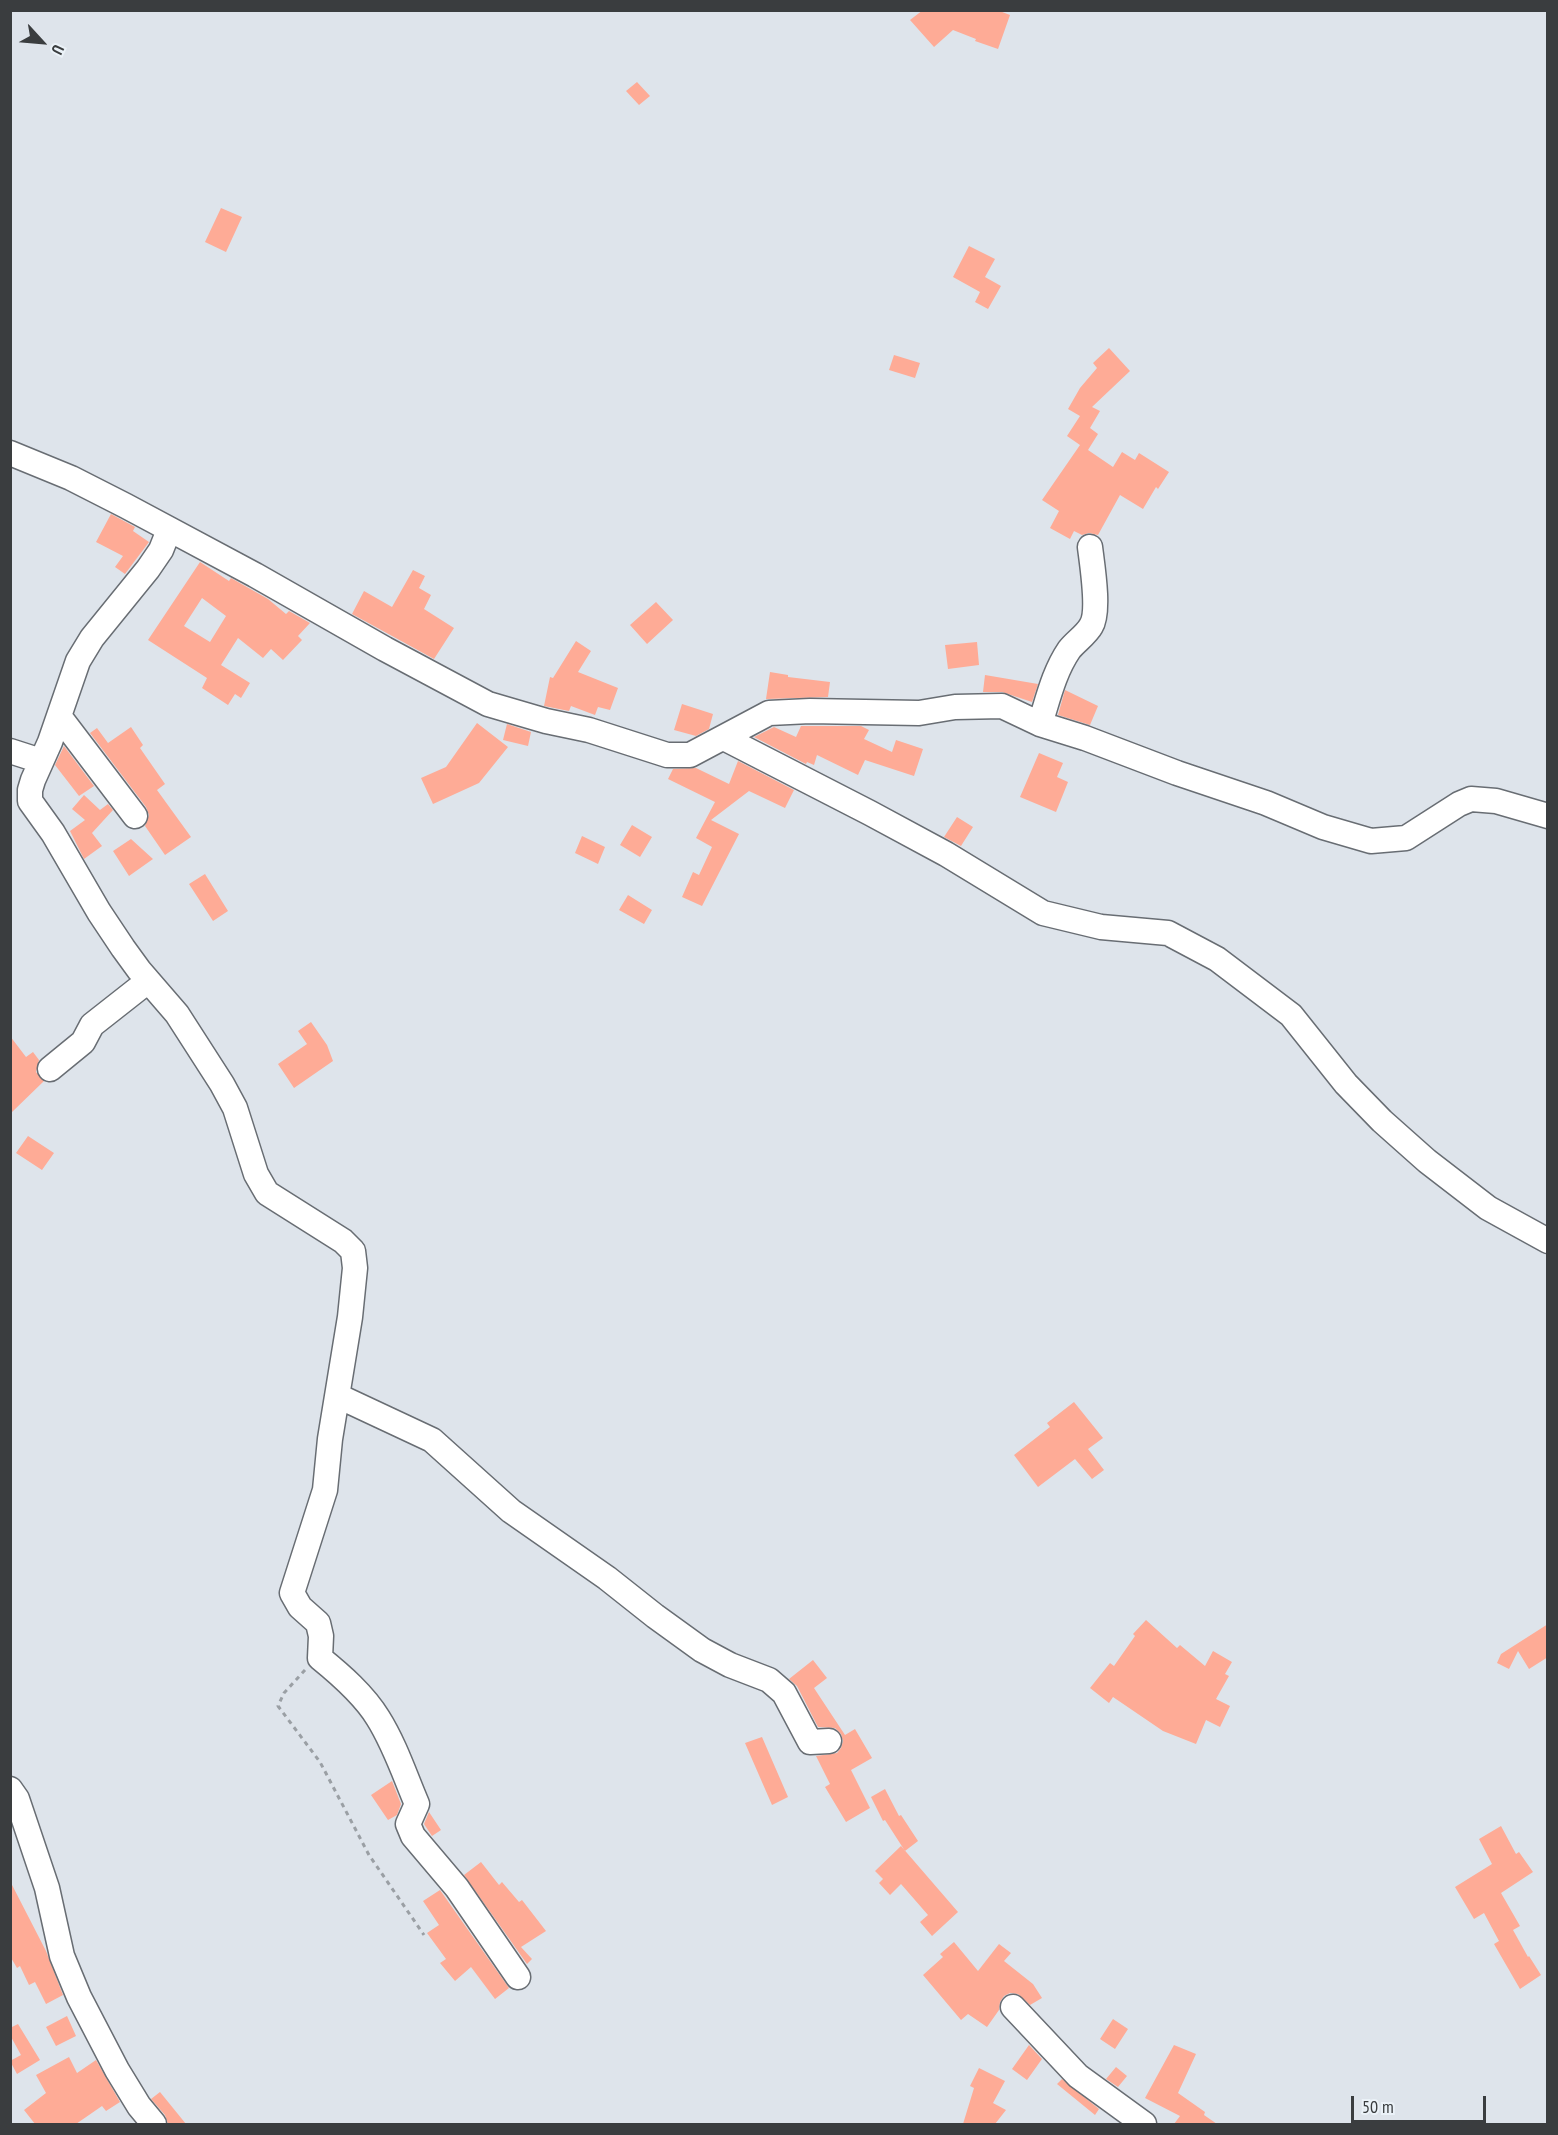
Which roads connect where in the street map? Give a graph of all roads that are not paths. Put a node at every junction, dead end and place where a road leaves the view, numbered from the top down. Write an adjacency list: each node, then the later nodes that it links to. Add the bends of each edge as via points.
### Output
1 (10, 453): 2 (street, via 71,478)
2 (169, 530): 4 (street, via 148,569 84,649); 6 (street, via 488,704 667,754 690,755)
3 (1090, 547): 5 (street, via 1095,616 1092,626 1061,662)
4 (59, 716): 8 (street); 9 (street)
5 (1040, 724): 6 (street, via 1002,706 919,713 810,711 769,713); 10 (street, via 1371,841 1406,838 1471,799 1496,801)
6 (724, 738): 13 (street, via 937,849 1042,913 1101,927 1168,933 1218,959 1291,1015 1346,1084 1427,1161 1488,1208)
7 (10, 751): 8 (street)
8 (41, 760): 11 (street, via 30,801 99,912)
9 (135, 816)
10 (1548, 816)
11 (148, 981): 12 (street, via 92,1025 84,1042); 14 (street, via 177,1014 222,1084 267,1193 353,1251 351,1317)
12 (50, 1069)
13 (1548, 1241)
14 (338, 1396): 15 (street, via 432,1440 512,1511 702,1650 769,1680 783,1693 810,1742); 17 (street, via 325,1490 292,1593 300,1607 318,1623 320,1658 342,1676 378,1718 396,1754 417,1804 408,1824 413,1836 457,1888)
15 (829, 1741)
16 (10, 1789): 19 (street, via 17,1799 47,1888 62,1956 79,1998 117,2070)
17 (518, 1977)
18 (1013, 2007): 20 (street, via 1078,2076)
19 (154, 2124)
20 (1144, 2124)

